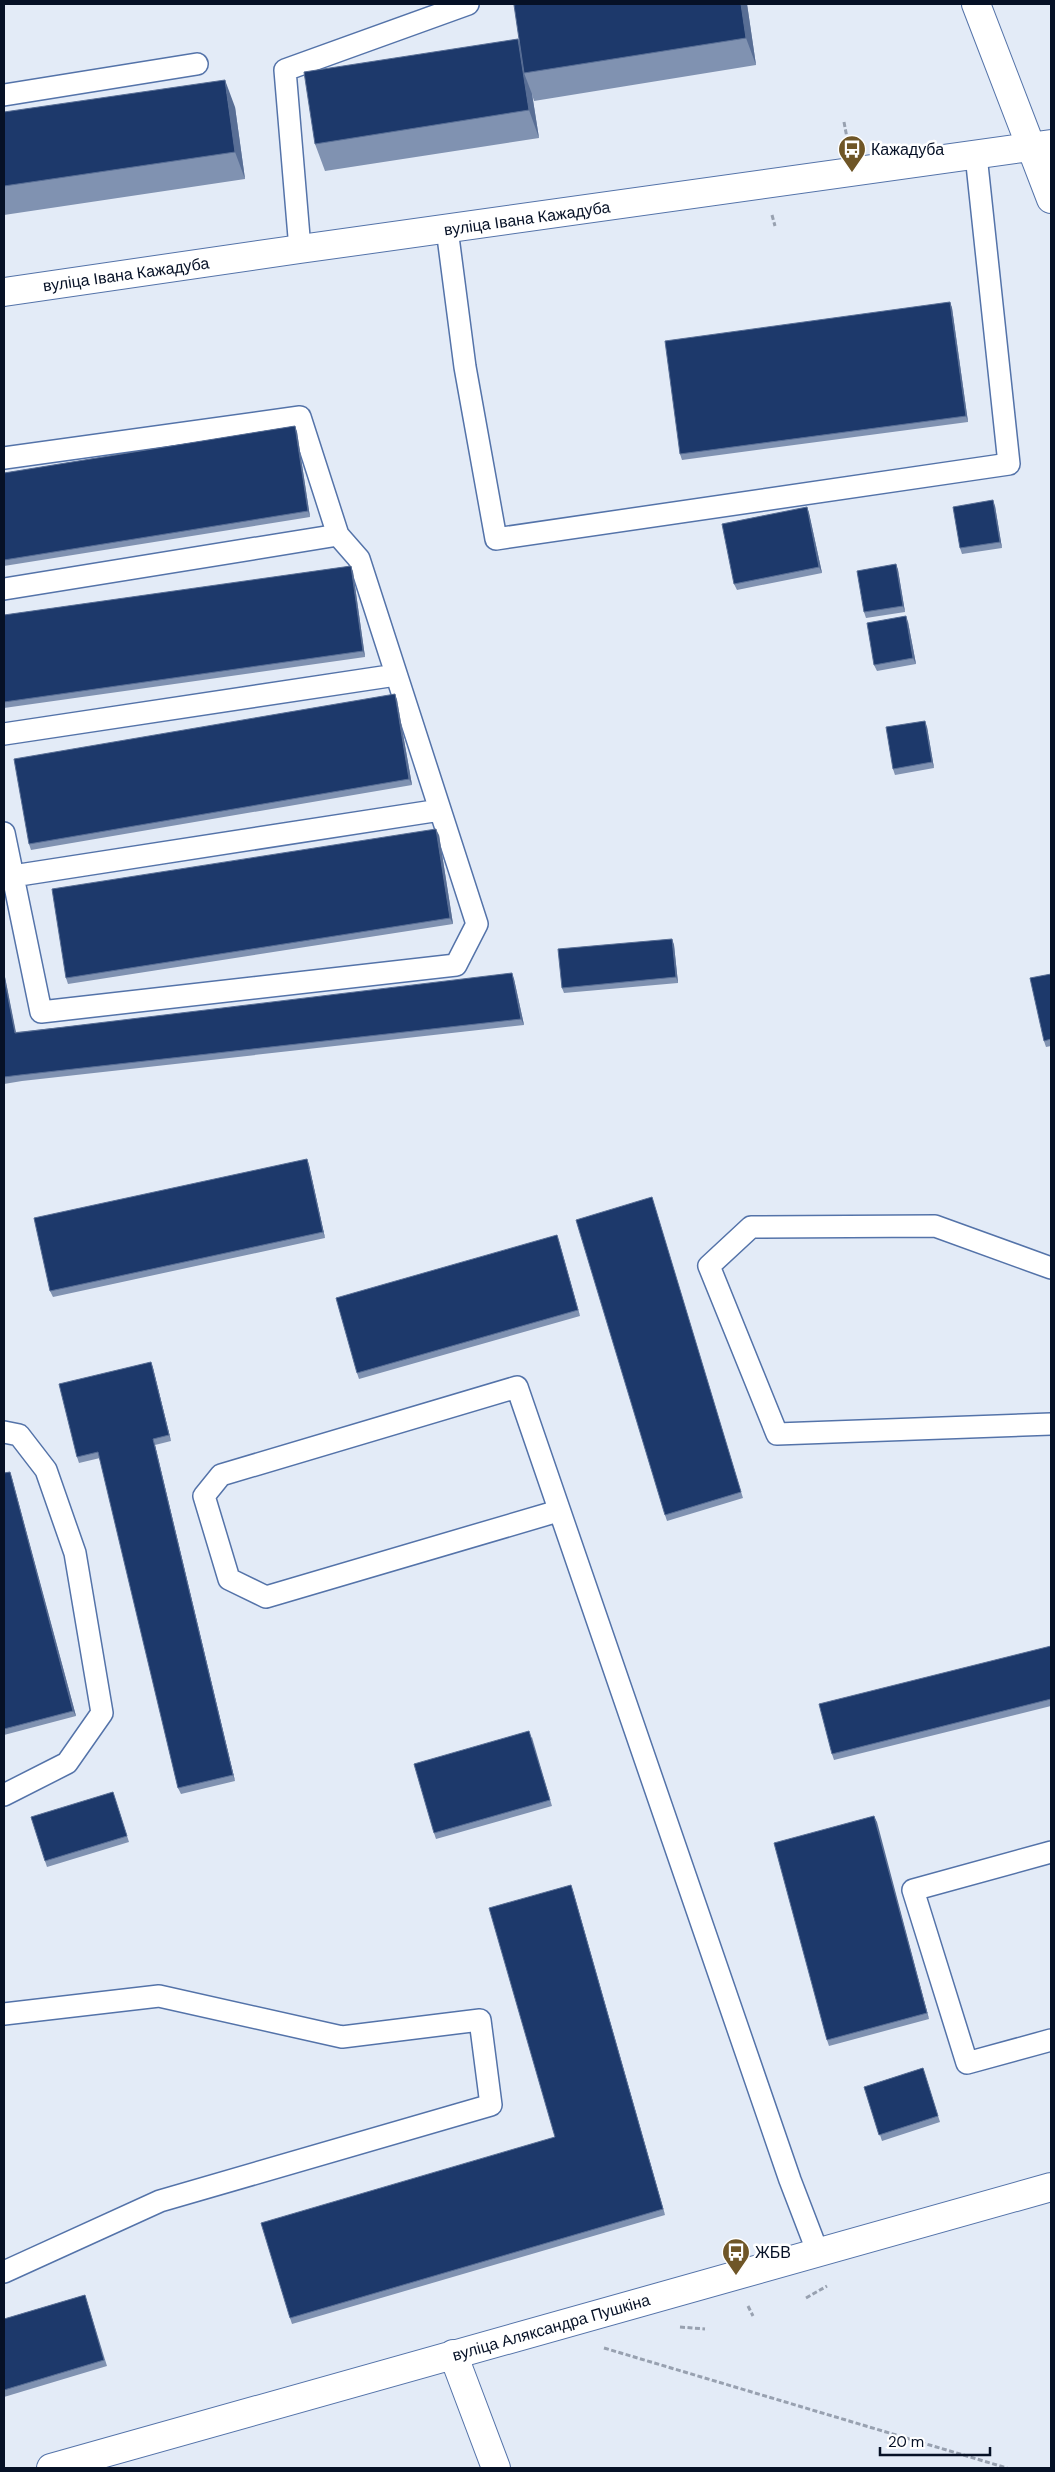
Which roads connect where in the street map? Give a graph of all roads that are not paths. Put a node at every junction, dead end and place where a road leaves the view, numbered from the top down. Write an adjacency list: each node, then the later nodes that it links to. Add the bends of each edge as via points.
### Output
1 (468, 4): 9 (lane, via 285,70)
2 (976, 4): 5 (street)
3 (197, 64): 4 (lane)
4 (4, 95)
5 (1042, 146): 6 (street, вуліца Івана Кажадуба); 7 (street)
6 (976, 155): 8 (street, вуліца Івана Кажадуба); 8 (lane, via 1010,464 496,539 465,367)
7 (1051, 199)
8 (447, 228): 9 (street, вуліца Івана Кажадуба)
9 (300, 248): 10 (street, вуліца Івана Кажадуба)
10 (4, 292)
11 (4, 458): 12 (lane, via 300,417)
12 (338, 535): 13 (lane); 14 (lane, via 358,559)
13 (4, 589)
14 (396, 675): 15 (lane); 16 (lane)
15 (4, 734)
16 (440, 810): 18 (lane); 18 (lane, via 477,924 456,965 41,1012)
17 (4, 833): 18 (lane)
18 (13, 876)
19 (1051, 1268): 20 (lane, via 935,1226 751,1227 708,1266 777,1434)
20 (1051, 1424)
21 (4, 1432): 23 (lane, via 19,1435 46,1470 74,1553 102,1713 68,1763)
22 (558, 1511): 22 (lane, via 516,1387 221,1475 204,1496 229,1579 266,1597); 28 (lane)
23 (4, 1795)
24 (1051, 1852): 26 (lane, via 913,1890 967,2062)
25 (4, 2014): 29 (lane, via 159,1996 342,2037 480,2020 491,2105 160,2201)
26 (1051, 2040)
27 (1051, 2187): 28 (street, вуліца Аляксандра Пушкіна)
28 (818, 2253): 30 (street, вуліца Аляксандра Пушкіна)
29 (4, 2272)
30 (453, 2354): 31 (street, вуліца Аляксандра Пушкіна); 32 (street)
31 (52, 2468)
32 (496, 2468)

